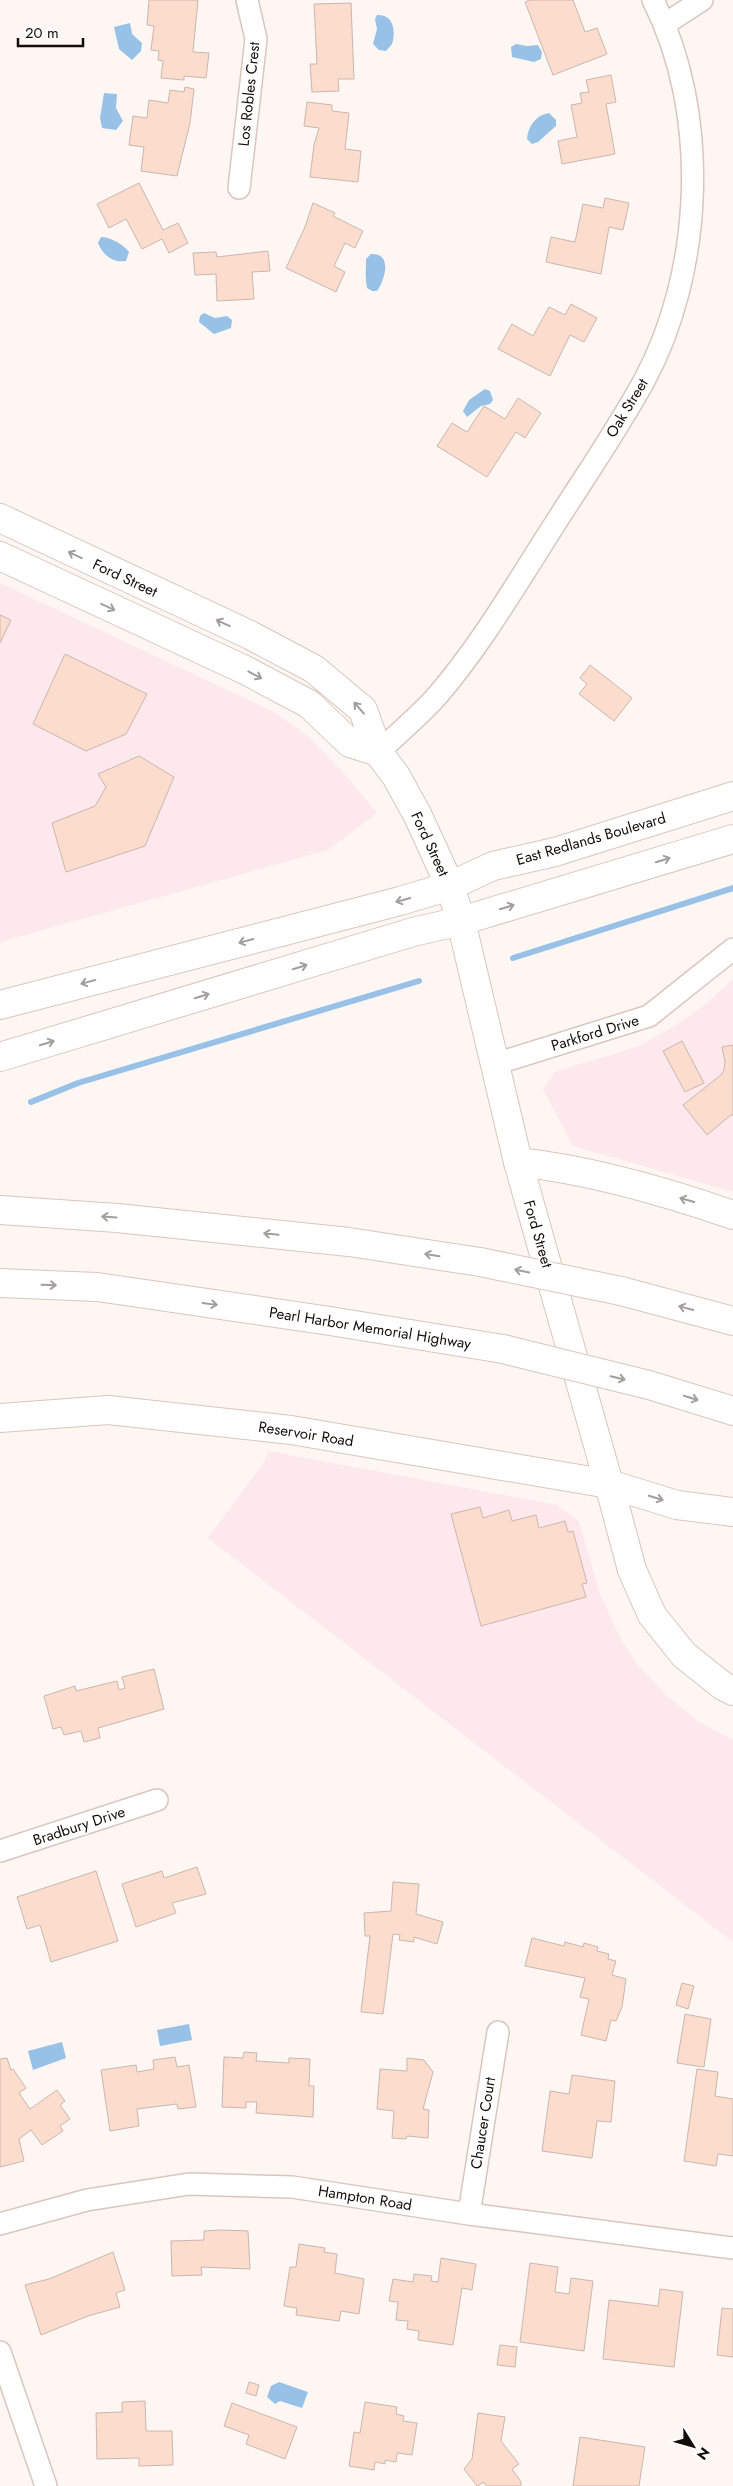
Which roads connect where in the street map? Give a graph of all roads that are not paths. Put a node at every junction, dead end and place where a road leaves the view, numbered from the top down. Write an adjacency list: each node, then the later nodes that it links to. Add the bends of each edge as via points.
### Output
1 (246, 0): 5 (street, Los Robles Crest, via 256,39)
2 (653, 0): 4 (street, Oak Street)
3 (702, 0): 4 (street)
4 (665, 24): 10 (street, Oak Street, via 691,126 689,242 672,314 645,380 480,640 437,696)
5 (239, 188)
6 (0, 518): 8 (main road, Ford Street)
7 (0, 538): 8 (main road, via 25,550)
8 (51, 543): 10 (main road, Ford Street, one-way to 8, via 363,710 314,669 250,635)
9 (0, 556): 10 (main road, one-way to 10, via 245,670 309,704 350,743)
10 (378, 752): 13 (main road, Ford Street, via 396,776)
11 (733, 796): 13 (main road, East Redlands Boulevard, via 555,852 493,866)
12 (733, 839): 14 (main road, one-way to 12)
13 (450, 886): 14 (main road, Ford Street); 16 (main road, East Redlands Boulevard, one-way to 16)
14 (461, 921): 17 (main road, one-way to 14, via 413,932); 18 (main road, Ford Street)
15 (733, 949): 18 (street, Parkford Drive, via 649,1016)
16 (0, 1005)
17 (0, 1057)
18 (495, 1064): 19 (main road, Ford Street)
19 (518, 1162): 21 (main road, one-way to 19, via 556,1166); 26 (main road, Ford Street)
20 (0, 1210): 23 (main road, one-way to 20, bridge, via 621,1291 480,1262 348,1242 117,1218)
21 (733, 1215)
22 (0, 1283): 24 (main road, Pearl Harbor Memorial Highway, one-way to 24, bridge, via 97,1287 503,1349 649,1385)
23 (733, 1321)
24 (733, 1411)
25 (0, 1418): 26 (main road, Reservoir Road, via 108,1410 291,1430)
26 (609, 1484): 27 (main road, Reservoir Road, one-way to 27, via 677,1505); 28 (main road, Ford Street, via 632,1570 652,1614 684,1655)
27 (733, 1512)
28 (733, 1691)
29 (157, 1800): 30 (street, Bradbury Drive)
30 (0, 1851)
31 (498, 2032): 32 (street, Chaucer Court)
32 (469, 2214): 33 (street, Hampton Road, via 292,2187 189,2184 87,2200); 34 (street, Hampton Road)
33 (0, 2224)
34 (733, 2248)
35 (0, 2352): 36 (street)
36 (46, 2486)

